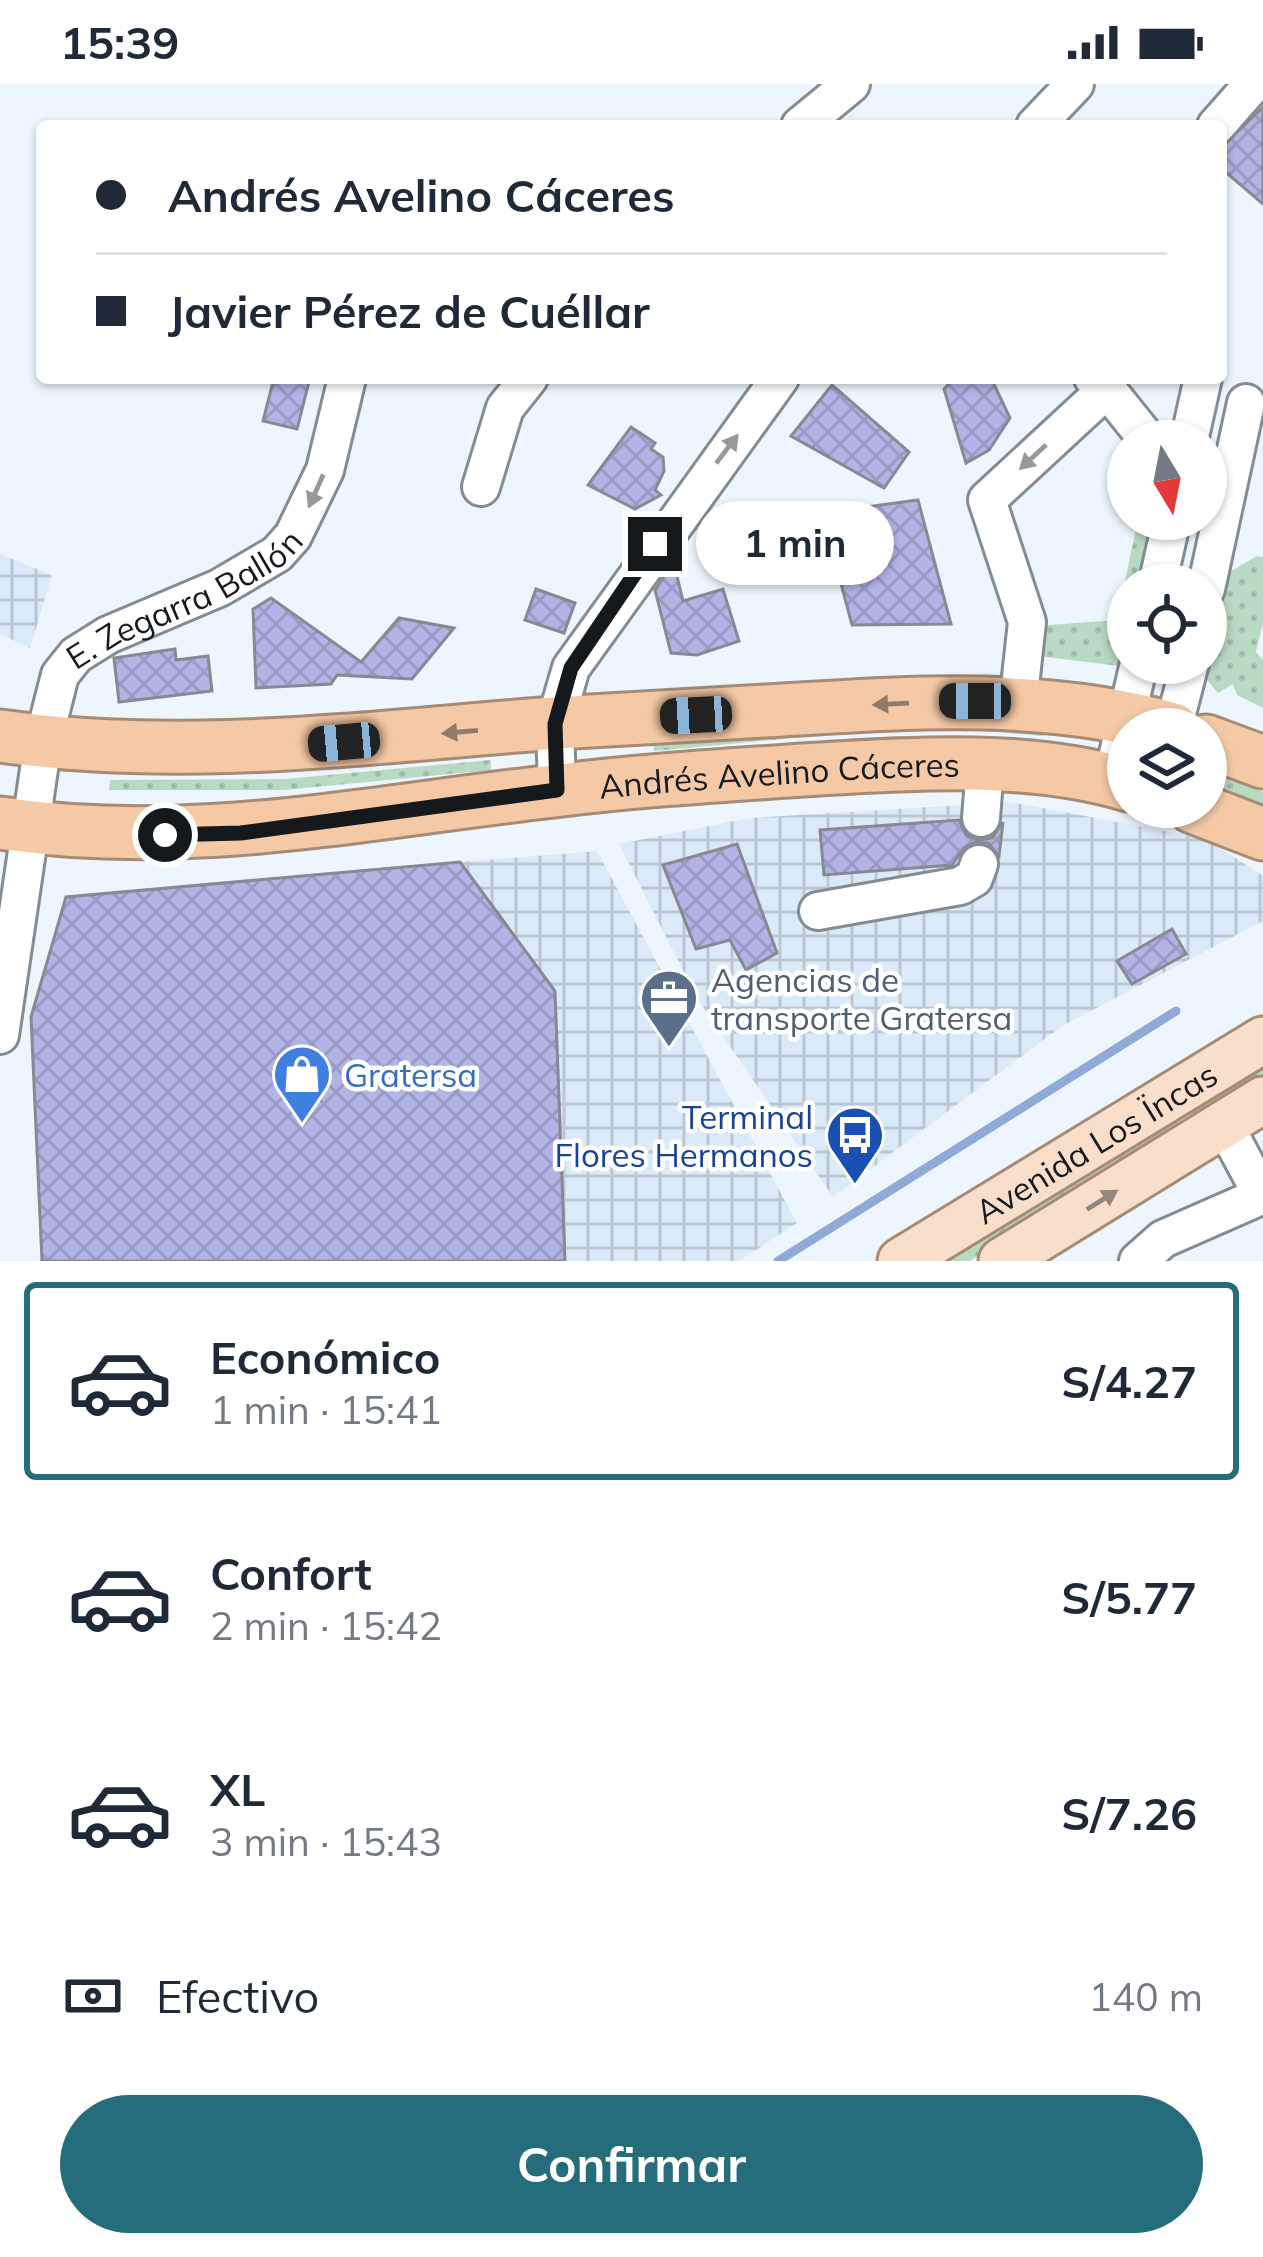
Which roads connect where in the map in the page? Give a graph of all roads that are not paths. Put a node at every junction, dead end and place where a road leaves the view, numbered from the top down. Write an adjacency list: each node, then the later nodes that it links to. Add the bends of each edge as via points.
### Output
1 (851, 84): 4 (street)
2 (1076, 84): 5 (street)
3 (1253, 84): 6 (street)
4 (807, 120)
5 (1040, 120)
6 (1221, 120)
7 (346, 384): 22 (street, E. Zegarra Ballón, one-way to 22, via 326,470 293,536 249,574 148,614 76,655)
8 (524, 384): 17 (street, via 505,407)
9 (777, 384): 21 (street, one-way to 9, via 571,668)
10 (1099, 384): 19 (street, one-way to 19, via 986,500 1028,622)
11 (1101, 384): 15 (street)
12 (1202, 384): 16 (street)
13 (1225, 384): 14 (street)
14 (1255, 412): 18 (street)
15 (1132, 420)
16 (1194, 420)
17 (481, 487)
18 (1213, 564)
19 (1018, 704): 20 (highway, Andrés Avelino Cáceres); 21 (highway, Andrés Avelino Cáceres, one-way to 21, via 931,701)
20 (1107, 717)
21 (555, 724): 22 (highway, Andrés Avelino Cáceres, one-way to 22, via 302,746 152,750); 27 (street)
22 (21, 739): 30 (street, E. Zegarra Ballón)
23 (1227, 749): 24 (highway)
24 (1263, 762)
25 (985, 767): 26 (highway, Andrés Avelino Cáceres); 27 (highway, Andrés Avelino Cáceres, via 849,768); 28 (street)
26 (1107, 781)
27 (557, 790): 30 (highway, Andrés Avelino Cáceres, via 241,833)
28 (981, 818)
29 (1227, 820): 31 (highway)
30 (15, 825): 34 (street, E. Zegarra Ballón)
31 (1263, 834)
32 (979, 864): 33 (street, via 960,886)
33 (818, 911)
34 (0, 1035)
35 (1246, 1051): 39 (main road, Avenida Los Ïncas)
36 (1263, 1100): 37 (main road)
37 (1223, 1124): 38 (street); 40 (main road, one-way to 37)
38 (1262, 1197): 41 (street, via 1163,1240)
39 (902, 1261)
40 (1002, 1261)
41 (1138, 1261)

